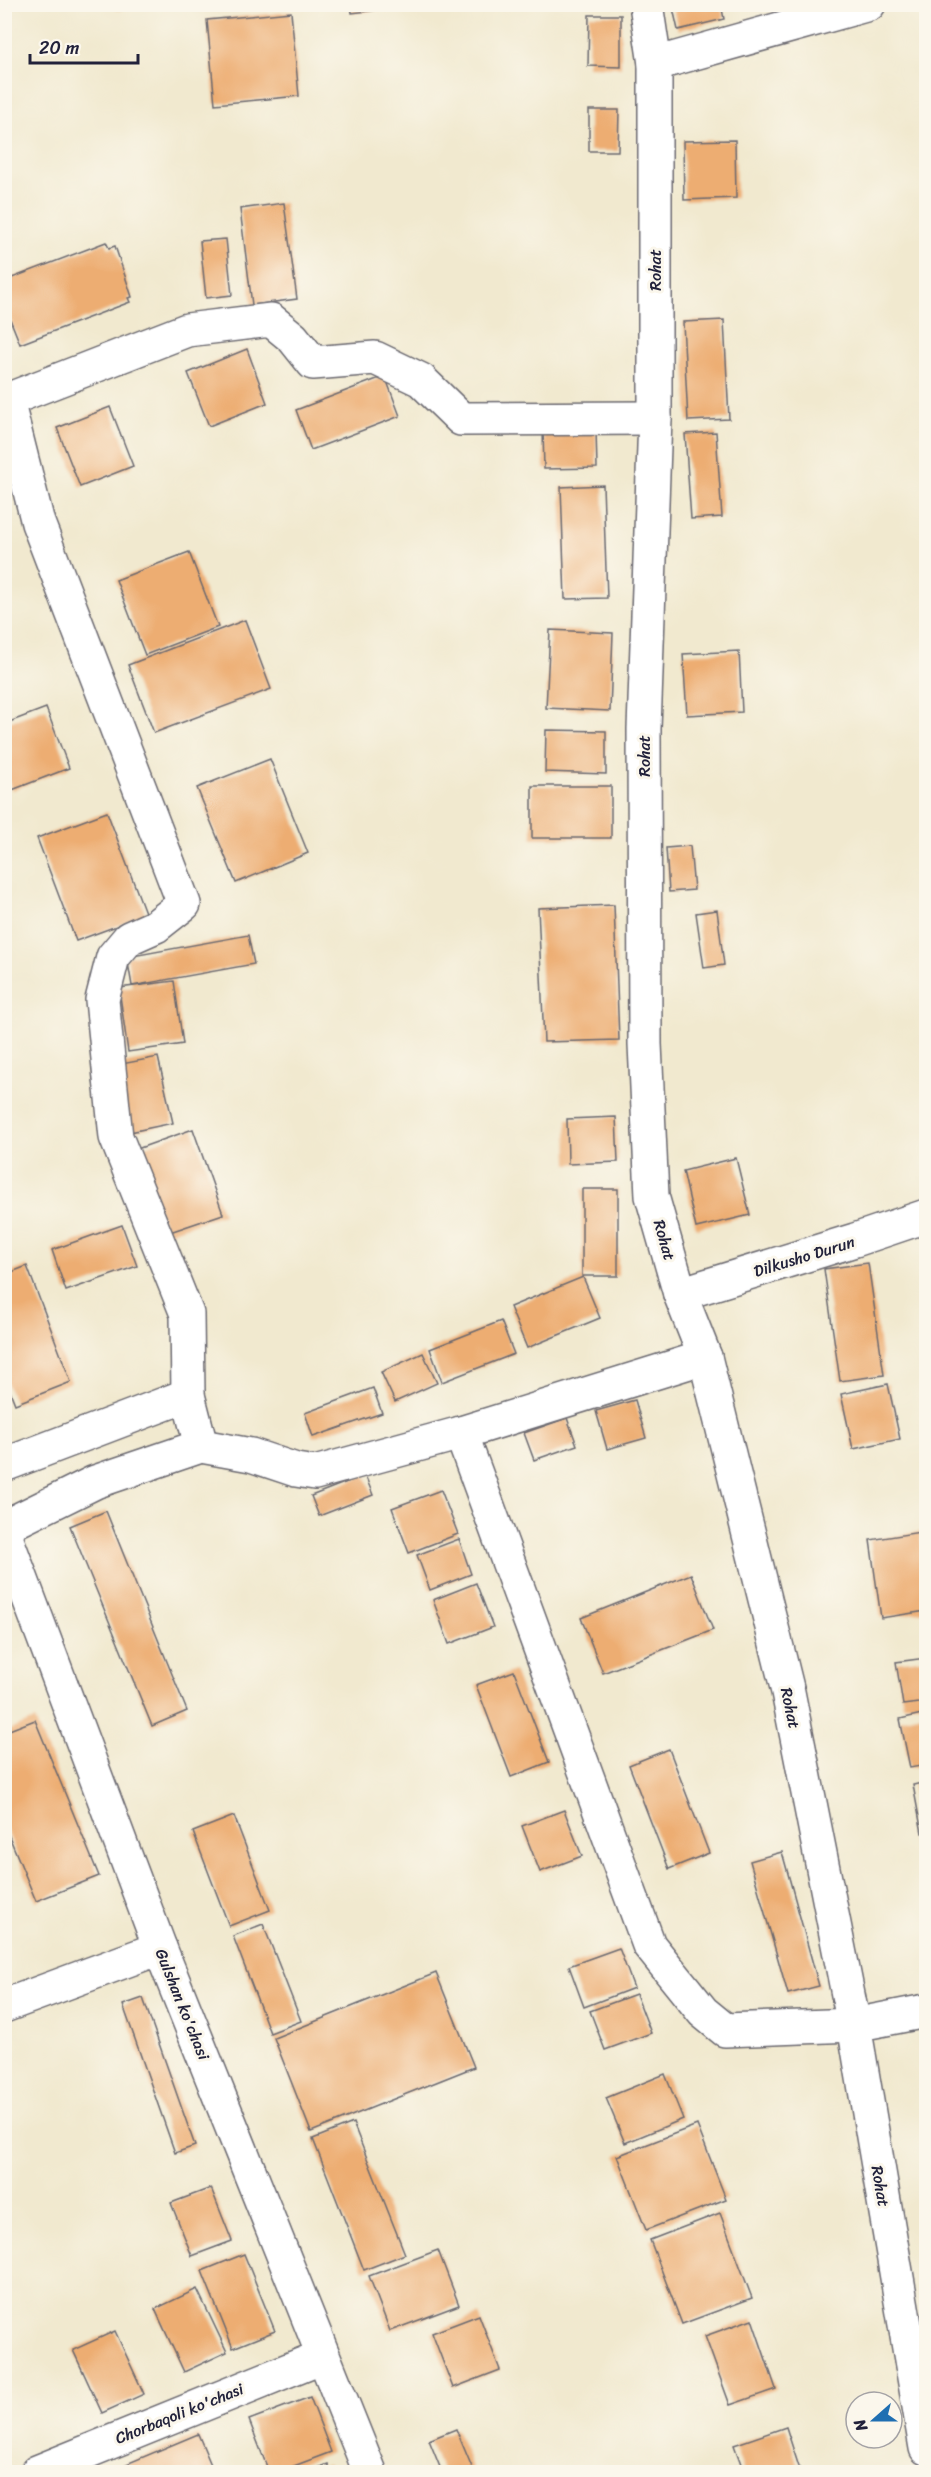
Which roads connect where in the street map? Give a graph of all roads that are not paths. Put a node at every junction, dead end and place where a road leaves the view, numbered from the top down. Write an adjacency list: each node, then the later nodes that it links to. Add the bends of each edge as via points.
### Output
1 (646, 4): 3 (street, Rohat)
2 (869, 4): 3 (street)
3 (655, 63): 4 (street, Rohat)
4 (654, 418): 6 (street, Rohat, via 644,729 645,1044 652,1196); 8 (street, via 461,420 421,380 375,358 313,363 271,320 187,330 7,400 38,523 184,904 156,926 129,938 112,957 102,1000 116,1137 187,1314)
5 (927, 1216): 6 (street, Dilkusho Durun)
6 (680, 1294): 7 (street, Rohat)
7 (705, 1357): 9 (street); 17 (street, Rohat, via 788,1692)
8 (188, 1395): 10 (street); 11 (street)
9 (461, 1433): 10 (street, via 315,1473); 17 (street, via 649,1945 703,2012 725,2030)
10 (201, 1446): 12 (street, via 95,1482)
11 (4, 1466)
12 (4, 1527)
13 (4, 1532): 14 (street, Gulshan ko'chasi)
14 (160, 1948): 15 (street); 18 (street, Gulshan ko'chasi)
15 (4, 2006)
16 (927, 2011): 17 (street)
17 (854, 2025): 19 (street, Rohat)
18 (322, 2356): 20 (street, Chorbaqoli ko'chasi); 21 (street, Gulshan ko'chasi)
19 (927, 2448)
20 (37, 2472)
21 (370, 2472)

